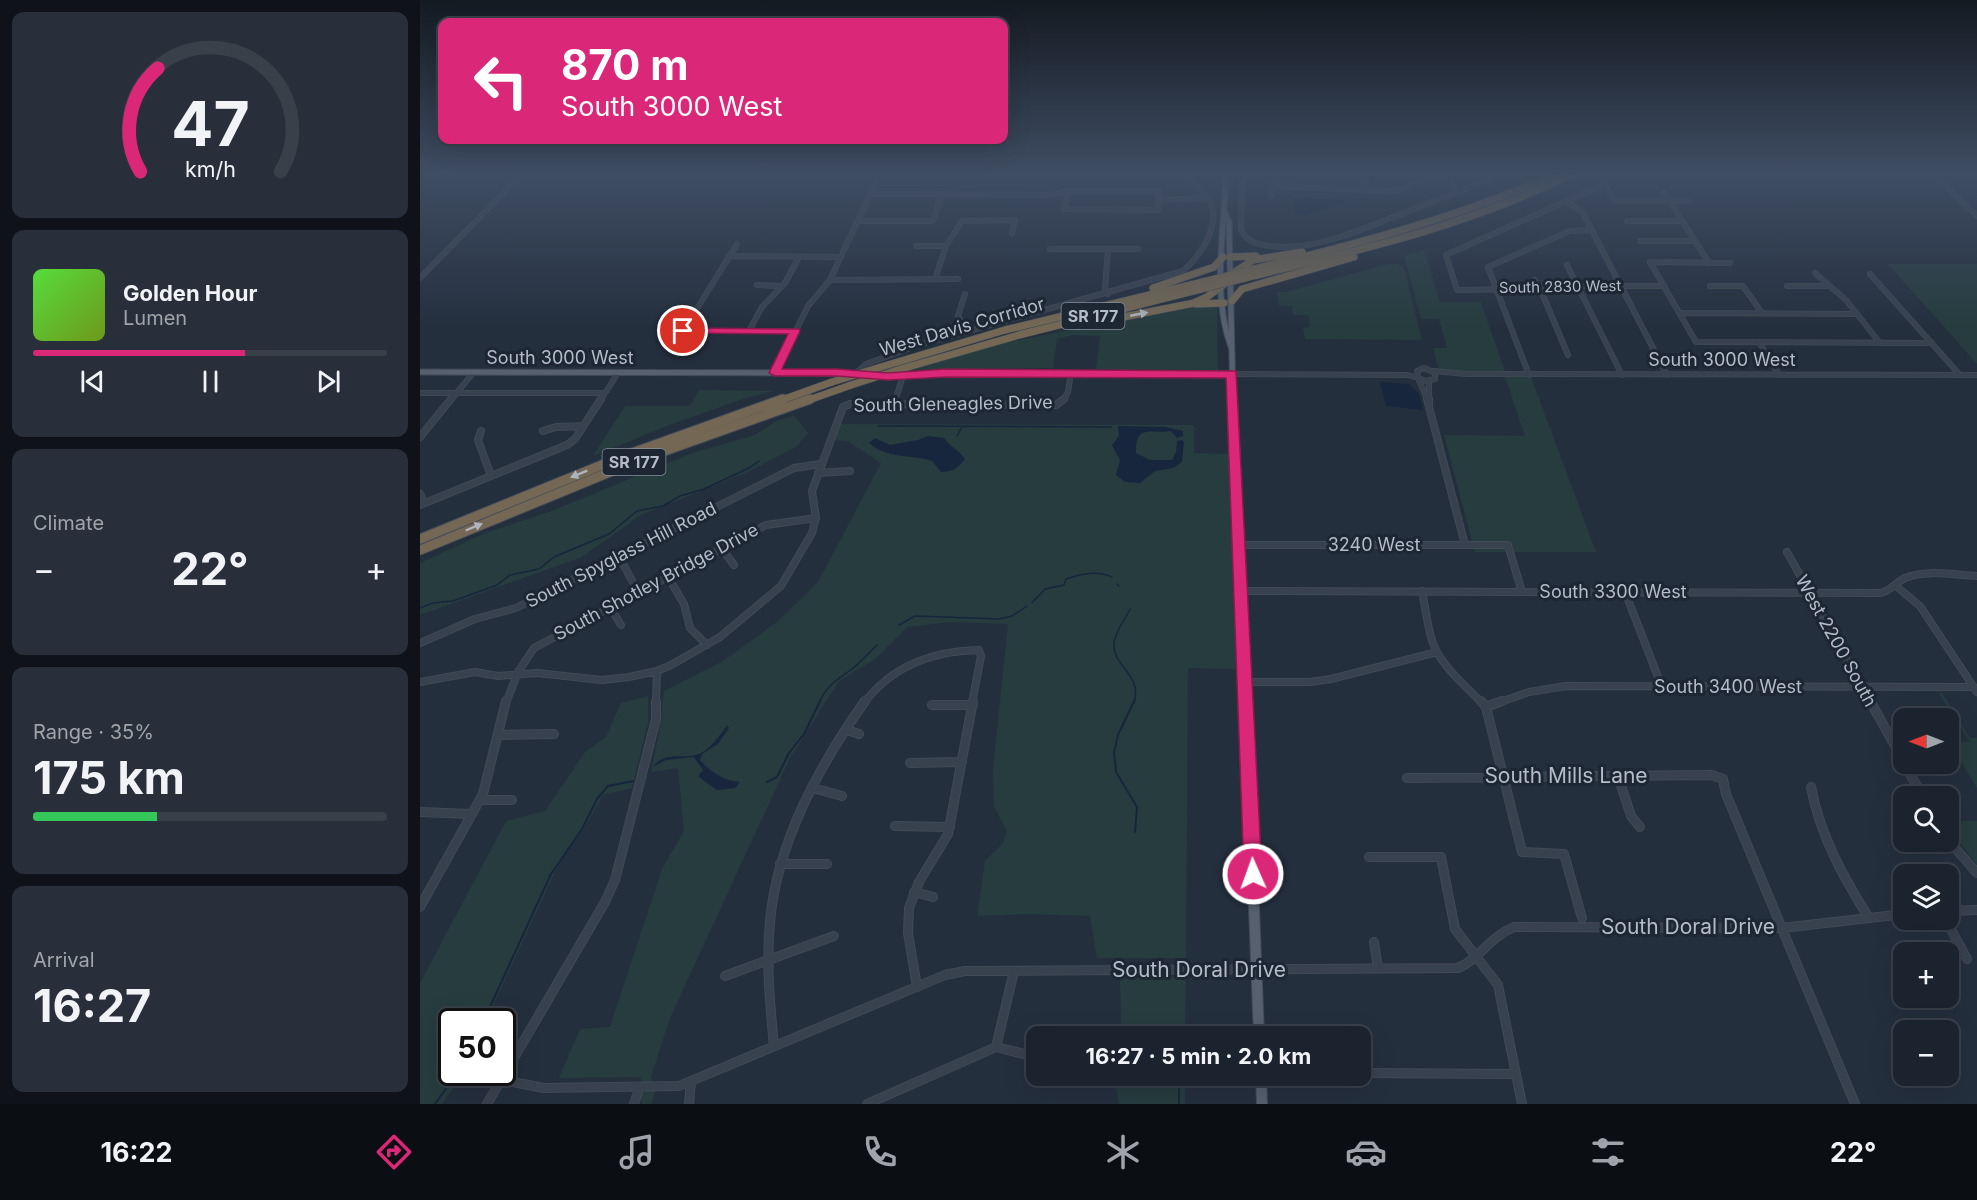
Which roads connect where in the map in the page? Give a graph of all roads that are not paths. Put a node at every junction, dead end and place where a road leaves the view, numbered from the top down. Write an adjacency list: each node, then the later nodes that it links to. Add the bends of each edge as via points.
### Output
1 (472, 225): 36 (street)
2 (856, 225): 28 (street)
3 (960, 225): 21 (street)
4 (1014, 225): 16 (street)
5 (1210, 225): 54 (street, via 1208,237 1190,266 1171,276)
6 (1223, 225): 29 (main road)
7 (1240, 225): 8 (street, via 1243,236 1262,245 1306,245)
8 (1375, 225)
9 (1434, 225): 25 (highway)
10 (1436, 225): 65 (highway, West Davis Corridor / SR 177, bridge)
11 (1440, 225): 42 (highway, via 1349,259)
12 (1516, 225): 52 (street, South 2830 West, via 1446,255 1457,290)
13 (1589, 225): 15 (street)
14 (1684, 225): 18 (street)
15 (1592, 230): 47 (street); 52 (street, via 1570,231 1488,267)
16 (1012, 233)
17 (1640, 241): 18 (street)
18 (1695, 241): 30 (street)
19 (737, 244): 26 (street)
20 (916, 246): 21 (street)
21 (945, 246): 37 (street)
22 (1050, 249): 23 (street)
23 (1108, 249): 24 (street); 54 (street)
24 (1138, 249)
25 (1288, 254): 29 (highway); 39 (highway, via 1253,260)
26 (729, 256): 27 (street); 61 (street)
27 (798, 257): 28 (street); 44 (street)
28 (840, 257): 40 (street)
29 (1227, 257): 34 (highway); 39 (main road)
30 (1709, 262): 31 (street); 48 (street, via 1650,262)
31 (1730, 263)
32 (1567, 265): 46 (street)
33 (1815, 273): 51 (street)
34 (1195, 274): 39 (highway, via 1210,272); 65 (highway)
35 (1870, 274): 68 (street)
36 (420, 278)
37 (934, 279): 38 (street); 40 (street)
38 (958, 279)
39 (1227, 279): 42 (highway, via 1245,286); 55 (main road); 56 (highway, via 1203,299)
40 (830, 280): 63 (street, via 808,306)
41 (1534, 280): 45 (street)
42 (1257, 284): 55 (highway, via 1238,291)
43 (757, 285): 44 (street)
44 (782, 286): 62 (street, via 762,307)
45 (1539, 286): 46 (street, South 2830 West); 52 (street, South 2830 West); 69 (street)
46 (1579, 286): 47 (street, South 2830 West); 83 (street)
47 (1620, 286): 48 (street, South 2830 West); 84 (street)
48 (1664, 286): 57 (street)
49 (1710, 286): 58 (street, via 1743,286)
50 (1787, 286): 51 (street)
51 (1828, 286): 59 (street)
52 (1496, 289): 82 (street)
53 (965, 294): 64 (street, via 958,316)
54 (1108, 294): 64 (street)
55 (1228, 302): 56 (highway); 79 (main road, via 1226,337 1231,347)
56 (1182, 306): 65 (highway, one-way to 56)
57 (1680, 313): 58 (street); 66 (street, via 1696,342)
58 (1762, 313): 59 (street)
59 (1857, 314): 67 (street)
60 (661, 331): 61 (street)
61 (683, 331): 62 (street)
62 (749, 331): 63 (street)
63 (795, 331): 75 (street)
64 (966, 332): 78 (street, via 868,363)
65 (978, 342): 76 (highway, West Davis Corridor / SR 177); 109 (highway, West Davis Corridor / SR 177, one-way to 109, bridge, via 832,382 614,460)
66 (1759, 342): 67 (street); 85 (street)
67 (1880, 343): 68 (street)
68 (1932, 343): 86 (street)
69 (1568, 355)
70 (1418, 369): 71 (street, South 3000 West); 81 (street, South 3000 West); 89 (street)
71 (1433, 371): 80 (street, South 3000 West); 90 (street, via 1436,375)
72 (420, 372): 73 (main road, South 3000 West)
73 (473, 372): 74 (main road, South 3000 West); 93 (street)
74 (618, 373): 75 (main road, South 3000 West); 94 (street)
75 (775, 373): 78 (main road, South 3000 West)
76 (902, 373): 77 (main road, South 3000 West); 78 (main road, South 3000 West); 95 (street); 113 (highway, West Davis Corridor / SR 177, one-way to 76, bridge, via 647,456 851,385)
77 (1071, 373): 79 (main road, South 3000 West); 95 (street, South Gleneagles Drive, via 1067,398 1056,405)
78 (855, 374)
79 (1232, 374): 81 (street, South 3000 West); 110 (main road)
80 (1467, 374): 82 (street, South 3000 West); 90 (street, South 3000 West)
81 (1384, 375): 88 (street, South 3000 West)
82 (1529, 375): 83 (street, South 3000 West)
83 (1622, 375): 84 (street, South 3000 West)
84 (1667, 375): 85 (street, South 3000 West)
85 (1779, 375): 86 (street, South 3000 West)
86 (1960, 375): 87 (street, South 3000 West)
87 (1977, 375)
88 (1392, 376): 89 (street, South 3000 West); 91 (street, via 1410,379)
89 (1418, 378): 90 (street, South 3000 West); 91 (street)
90 (1432, 380): 96 (street)
91 (1423, 388): 96 (street)
92 (420, 393): 93 (street)
93 (456, 393): 94 (street); 98 (street)
94 (605, 393): 97 (street)
95 (894, 403): 102 (street, South Gleneagles Drive, via 844,406)
96 (1429, 404): 111 (street)
97 (583, 426): 99 (street); 105 (street, via 567,445)
98 (422, 430): 101 (street)
99 (543, 431)
100 (481, 432): 105 (street, via 478,440)
101 (420, 436)
102 (820, 464): 104 (street); 115 (street, South Spyglass Hill Road, via 794,468)
103 (850, 471): 104 (street)
104 (818, 473): 108 (street, via 812,491)
105 (491, 476): 107 (street)
106 (420, 494): 107 (street)
107 (422, 504)
108 (816, 518): 112 (street, South Shotley Bridge Drive, via 775,522); 129 (street, via 812,533 781,586)
109 (420, 539)
110 (1240, 545): 111 (street, 3240 West); 120 (main road)
111 (1465, 545): 123 (street, 3240 West, via 1508,545)
112 (722, 549): 116 (street); 118 (street, South Shotley Bridge Drive)
113 (420, 550)
114 (1786, 552): 125 (street, West 2200 South)
115 (619, 556): 122 (street); 128 (street, South Spyglass Hill Road, via 516,608 475,619)
116 (734, 565)
117 (1977, 576): 119 (street, South 3300 West, via 1906,577)
118 (668, 577): 122 (street, South Shotley Bridge Drive); 129 (street, via 684,604 690,628)
119 (1897, 587): 125 (street, South 3300 West, via 1881,593); 137 (street, via 1920,606)
120 (1242, 591): 121 (street, South 3300 West); 134 (main road)
121 (1422, 591): 123 (street, South 3300 West); 130 (street)
122 (638, 592): 126 (street, South Shotley Bridge Drive)
123 (1522, 592): 124 (street, South 3300 West)
124 (1625, 592): 125 (street, South 3300 West); 135 (street)
125 (1809, 593): 136 (street, West 2200 South)
126 (610, 608): 127 (street); 132 (street, South Shotley Bridge Drive, via 534,648)
127 (621, 625)
128 (420, 643)
129 (707, 645): 131 (street)
130 (1437, 652): 134 (street, via 1331,680); 140 (street)
131 (657, 671): 132 (street, via 602,680); 191 (street, via 656,719 615,880)
132 (518, 674): 133 (street, via 475,672); 143 (street)
133 (420, 682)
134 (1246, 682): 184 (main road)
135 (1662, 687): 136 (street, South 3400 West); 140 (street, South 3400 West, via 1546,688)
136 (1862, 687): 137 (street, South 3400 West); 145 (street, West 2200 South)
137 (1975, 690)
138 (932, 705): 139 (street)
139 (973, 705): 141 (street, via 979,650 940,652 892,675 871,693); 146 (street)
140 (1486, 707): 148 (street)
141 (847, 730): 144 (street); 152 (street)
142 (555, 734): 143 (street)
143 (498, 735): 154 (street)
144 (859, 735)
145 (1893, 743)
146 (962, 762): 147 (street); 159 (street)
147 (910, 763)
148 (1503, 776): 149 (street, South Mills Lane); 150 (street, South Mills Lane); 173 (street, via 1522,852 1564,854)
149 (1618, 776): 160 (street, via 1631,816); 175 (street, South Mills Lane, via 1712,775 1723,779)
150 (1407, 778)
151 (1811, 787): 174 (street, via 1832,850)
152 (813, 788): 153 (street); 163 (street)
153 (842, 796)
154 (482, 800): 155 (street); 157 (street)
155 (512, 800)
156 (420, 812): 157 (street)
157 (471, 814): 166 (street)
158 (895, 826): 159 (street)
159 (950, 827): 167 (street, via 944,845)
160 (1640, 827)
161 (1959, 852): 165 (street)
162 (1369, 857): 179 (street, via 1441,857 1455,929)
163 (780, 864): 164 (street); 181 (street, via 772,904)
164 (827, 864)
165 (1977, 873)
166 (424, 890): 169 (street)
167 (914, 892): 168 (street); 186 (street, via 907,906 906,922)
168 (933, 897)
169 (420, 907)
170 (1977, 910): 171 (street)
171 (1959, 911)
172 (1893, 915): 174 (street, South Doral Drive)
173 (1582, 918)
174 (1869, 918): 175 (street, South Doral Drive)
175 (1782, 928): 179 (street, South Doral Drive, via 1514,927 1492,939); 205 (street)
176 (1951, 930): 180 (street)
177 (834, 936): 181 (street)
178 (1374, 942): 182 (street)
179 (1477, 958): 182 (street, South Doral Drive, via 1458,968); 193 (street, via 1498,985)
180 (1967, 959)
181 (769, 961): 185 (street); 188 (street)
182 (1378, 968): 184 (street, South Doral Drive)
183 (1014, 971): 184 (street, South Doral Drive); 186 (street, South Doral Drive, via 965,971); 189 (street)
184 (1257, 971): 187 (main road)
185 (724, 976)
186 (916, 987): 188 (street, South Doral Drive)
187 (1259, 1026)
188 (774, 1046): 194 (street, South Doral Drive)
189 (996, 1047): 190 (street); 202 (street)
190 (1026, 1054)
191 (516, 1056)
192 (1371, 1073): 193 (street)
193 (1516, 1074): 204 (street)
194 (691, 1081): 198 (street, South Doral Drive, via 679,1086); 201 (street)
195 (516, 1084): 198 (street, South Doral Drive, via 544,1088)
196 (498, 1086): 199 (street)
197 (1261, 1086): 203 (main road)
198 (640, 1087): 200 (street)
199 (487, 1104)
200 (634, 1104)
201 (689, 1104)
202 (867, 1104)
203 (1262, 1104)
204 (1522, 1104)
205 (1855, 1104)

